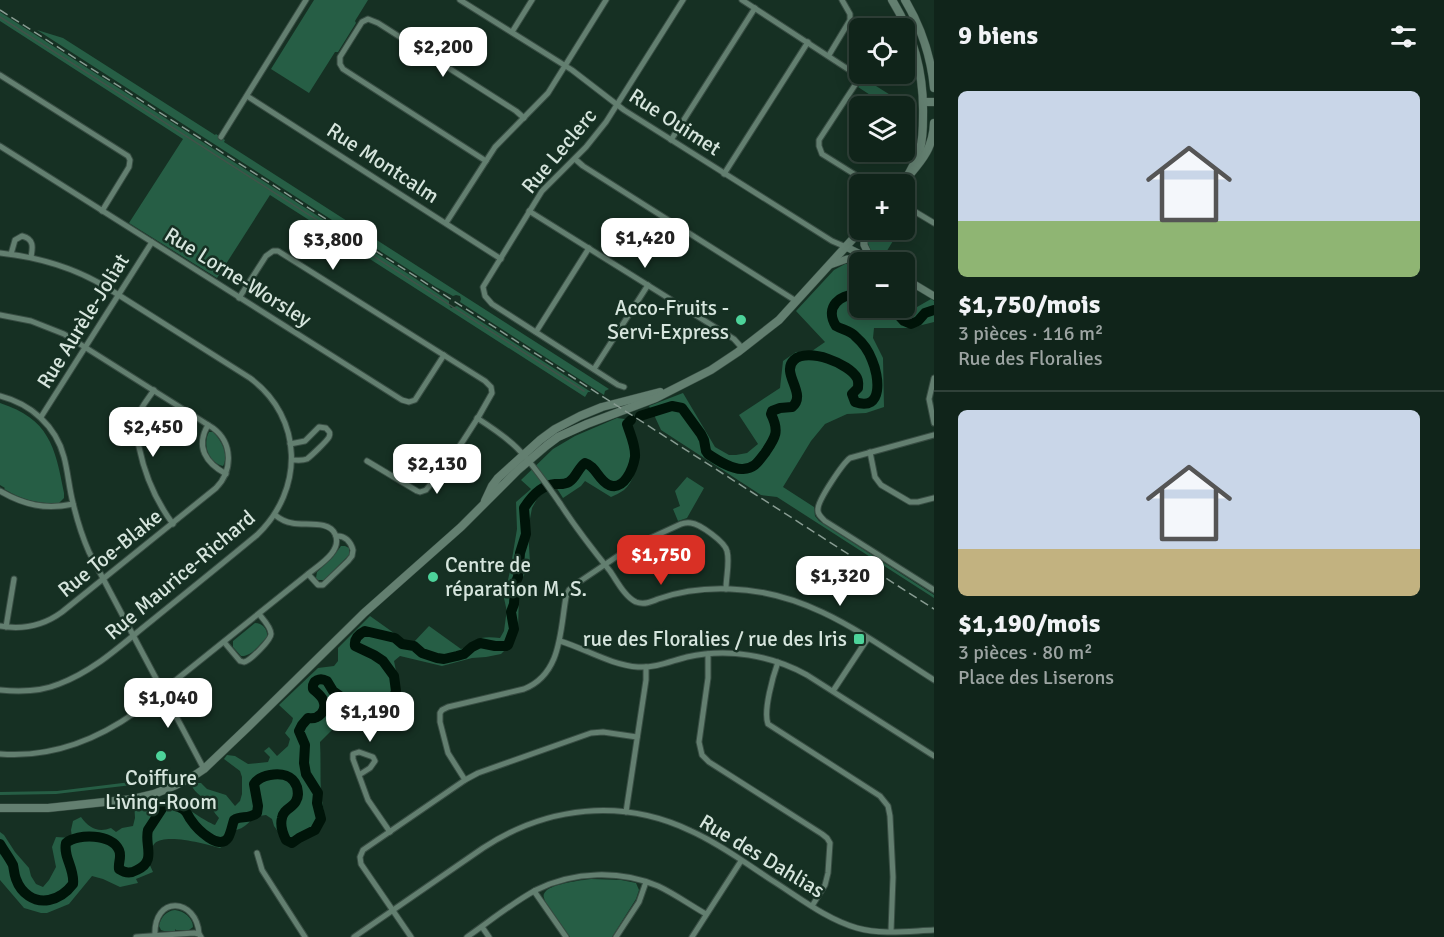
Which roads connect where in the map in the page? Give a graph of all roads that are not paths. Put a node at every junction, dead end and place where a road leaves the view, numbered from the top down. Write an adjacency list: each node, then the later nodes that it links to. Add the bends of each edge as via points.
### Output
1 (306, 0): 19 (street)
2 (460, 0): 11 (street, Rue Ouimet)
3 (532, 0): 11 (street)
4 (606, 0): 14 (street)
5 (683, 0): 22 (street, Rue Leclerc)
6 (742, 0): 10 (street)
7 (842, 0): 13 (street, via 850,20)
8 (892, 0): 20 (main road, via 914,44)
9 (905, 0): 18 (main road, via 925,41)
10 (755, 8): 12 (street); 26 (street)
11 (512, 33): 14 (street, Rue Ouimet)
12 (808, 42): 13 (street); 30 (street)
13 (829, 55): 15 (street)
14 (565, 66): 22 (street, Rue Ouimet); 23 (street, via 548,93)
15 (849, 67)
16 (0, 75): 34 (street, via 128,156 129,167)
17 (857, 84): 31 (street, via 819,141 822,154)
18 (934, 88)
19 (247, 96): 25 (street); 37 (street, Rue Montcalm)
20 (924, 102): 21 (main road); 32 (main road, via 921,145)
21 (934, 102)
22 (617, 105): 26 (street, Rue Ouimet); 28 (street, Rue Leclerc, via 593,140)
23 (524, 118): 29 (street); 29 (street, via 378,23 368,19 362,22 340,57 343,69)
24 (934, 123): 33 (main road, via 928,150)
25 (221, 137)
26 (671, 140): 30 (street, Rue Ouimet)
27 (0, 146): 34 (street, Rue Lorne-Worsley)
28 (574, 159): 35 (street, Rue Leclerc); 55 (street)
29 (486, 161): 37 (street)
30 (724, 174): 41 (street, Rue Ouimet)
31 (854, 174)
32 (908, 174)
33 (910, 174)
34 (102, 211): 40 (street, Rue Lorne-Worsley)
35 (529, 211): 42 (street); 47 (street, Rue Leclerc)
36 (915, 212): 38 (street)
37 (446, 223): 47 (street, Rue Montcalm)
38 (934, 223)
39 (853, 240): 41 (main road)
40 (152, 242): 52 (street, Rue Aurèle-Joliat); 54 (street, Rue Lorne-Worsley)
41 (846, 247): 43 (street, Rue Ouimet); 49 (main road)
42 (589, 248): 50 (street); 57 (street)
43 (856, 252)
44 (0, 253): 45 (street, Rue Maurice-Richard)
45 (10, 254): 46 (street, Rue Maurice-Richard); 46 (street, via 15,240 22,236 32,242)
46 (31, 257): 52 (street, Rue Maurice-Richard, via 78,272)
47 (501, 258): 57 (street, Rue Leclerc, via 484,284 484,293 492,304)
48 (849, 259): 49 (street)
49 (829, 265): 55 (main road)
50 (648, 285): 59 (street, via 734,339); 61 (street)
51 (915, 285): 53 (street)
52 (119, 295): 58 (street, Rue Aurèle-Joliat); 71 (street, Rue Maurice-Richard, via 255,382 279,412)
53 (934, 296)
54 (239, 298): 60 (street, Rue Lorne-Worsley, via 407,402 417,398); 60 (street, via 266,256 278,250)
55 (796, 301): 59 (main road, via 773,326)
56 (0, 315): 58 (street, via 45,326)
57 (536, 332): 61 (street)
58 (86, 347): 64 (street); 66 (street, Rue Aurèle-Joliat)
59 (743, 349): 73 (main road, via 684,384 580,416 544,436)
60 (444, 355): 67 (street, via 491,387 492,393)
61 (594, 369): 63 (street)
62 (934, 378): 68 (street, via 929,399)
63 (624, 387)
64 (154, 390): 69 (street); 81 (street, via 138,417 136,432 148,481)
65 (0, 396): 66 (street)
66 (41, 417): 79 (street, via 62,451)
67 (477, 418): 73 (street, via 499,432); 75 (street, via 424,491 417,491)
68 (934, 423)
69 (208, 425): 76 (street, via 227,445); 76 (street, via 202,442 205,455)
70 (934, 435): 72 (street)
71 (290, 444): 74 (street, Rue Maurice-Richard); 74 (street, via 305,441 320,427 329,432 328,438 307,459)
72 (870, 452): 78 (street, via 881,485 910,502); 88 (street, via 845,462 820,503 819,515)
73 (526, 458): 83 (street); 105 (main road, via 461,527 400,579)
74 (292, 460): 80 (street, Rue Maurice-Richard, via 285,493)
75 (367, 461)
76 (226, 474): 81 (street, Rue Toe-Blake, via 216,488)
77 (0, 491): 79 (street, via 35,506)
78 (934, 498)
79 (73, 504): 86 (street, via 83,538)
80 (275, 515): 82 (street, via 292,523 325,526); 91 (street, Rue Maurice-Richard, via 257,535)
81 (173, 524): 86 (street, Rue Toe-Blake)
82 (336, 536): 84 (street, via 334,552); 84 (street, via 346,538 352,545 351,559 323,585)
83 (604, 564): 87 (street, via 629,597 639,603 691,591); 87 (street, via 635,545 689,522 726,548); 93 (street, via 568,592)
84 (308, 574): 89 (street)
85 (14, 579): 90 (street)
86 (103, 580): 90 (street, Rue Toe-Blake, via 49,621 26,627); 91 (street)
87 (726, 589): 92 (street, via 801,602)
88 (934, 590)
89 (259, 614): 94 (street); 94 (street, via 271,637 249,659 240,661)
90 (3, 626)
91 (133, 637): 99 (street, Rue Maurice-Richard, via 95,665 58,685 28,691); 101 (street)
92 (868, 638): 98 (street); 100 (street)
93 (560, 641): 97 (street, via 620,664); 107 (street, via 549,670 530,687 441,711 439,719 446,749)
94 (224, 642): 101 (street)
95 (708, 654): 96 (street, via 744,654); 97 (street); 115 (street, via 700,753 827,837 831,846 828,878)
96 (778, 662): 100 (street); 120 (street, via 766,714 768,724 880,796 888,806 893,877)
97 (646, 667): 102 (street)
98 (934, 680)
99 (0, 690)
100 (833, 691): 104 (street)
101 (162, 692): 103 (street, via 123,721 81,742 44,753); 105 (street)
102 (637, 737): 107 (street, via 591,733); 109 (street)
103 (0, 754)
104 (934, 756)
105 (204, 769): 108 (main road, via 176,786 133,799)
106 (359, 775): 106 (street, via 375,761 357,752 352,758); 110 (street, via 368,800)
107 (465, 780): 110 (street)
108 (0, 808)
109 (626, 812): 112 (street, Rue des Dahlias, via 680,826); 116 (street, Rue des Dahlias, via 562,814 516,829)
110 (390, 832): 116 (street, via 363,850 360,860)
111 (257, 853): 124 (street, via 262,870)
112 (741, 861): 115 (street, Rue des Dahlias); 117 (street)
113 (646, 882): 114 (street, via 591,875); 117 (street); 130 (street, via 639,902)
114 (534, 891): 118 (street); 129 (street)
115 (812, 906): 120 (street, Rue des Dahlias, via 852,926)
116 (393, 910): 125 (street, Rue des Dahlias); 126 (street)
117 (706, 914): 131 (street)
118 (482, 927): 127 (street); 128 (street)
119 (934, 930): 120 (street, Rue des Dahlias)
120 (891, 932)
121 (200, 935): 122 (street); 122 (street, via 192,914 174,906 158,915)
122 (155, 936): 123 (street)
123 (136, 937)
124 (305, 937)
125 (354, 937)
126 (411, 937)
127 (467, 937)
128 (489, 937)
129 (566, 937)
130 (616, 937)
131 (692, 937)

